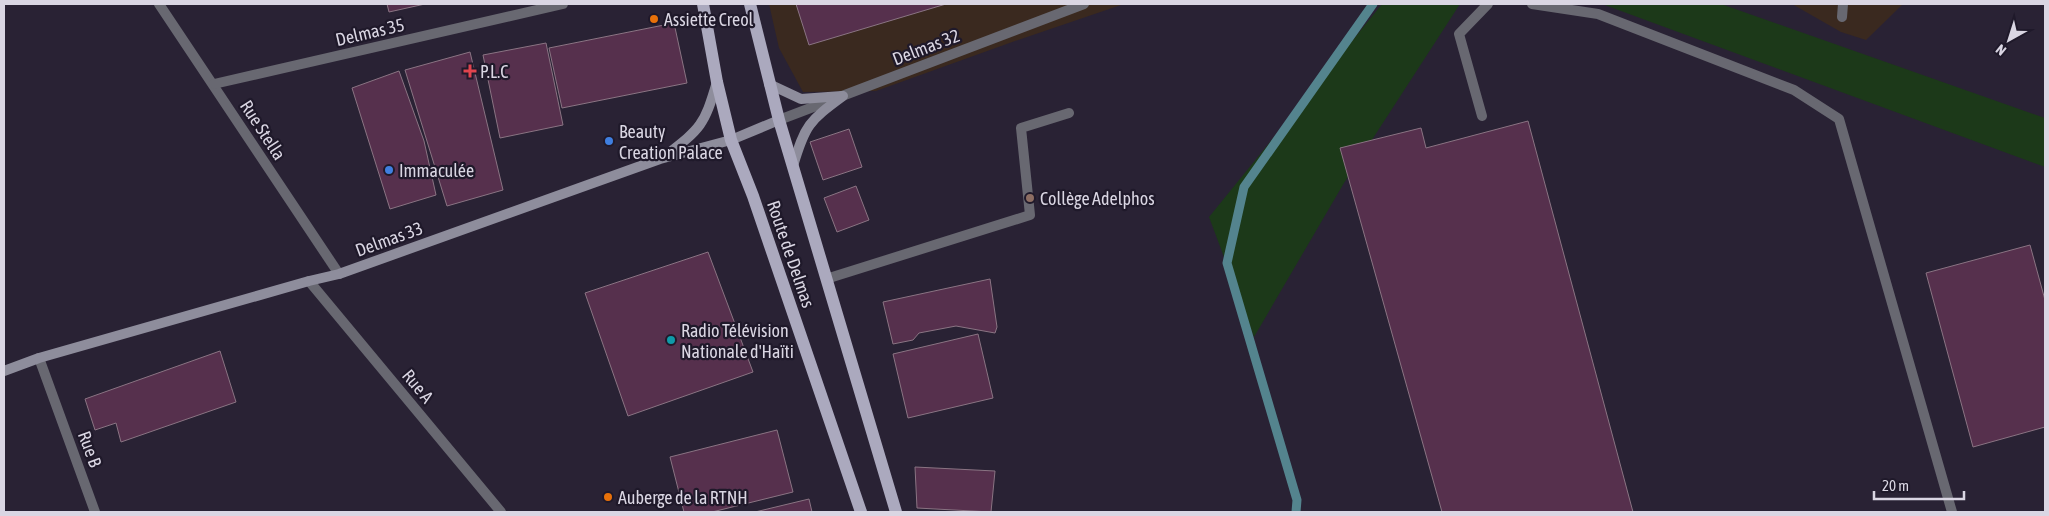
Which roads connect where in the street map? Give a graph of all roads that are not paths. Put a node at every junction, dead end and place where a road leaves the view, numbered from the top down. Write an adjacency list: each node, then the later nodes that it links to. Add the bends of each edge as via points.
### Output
1 (159, 4): 12 (street, Rue Stella)
2 (563, 4): 12 (street, Delmas 35)
3 (703, 4): 11 (main road, Route de Delmas)
4 (750, 4): 13 (main road, Route de Delmas)
5 (1084, 4): 14 (street, Delmas 32)
6 (1488, 4): 16 (street, via 1460,34)
7 (1532, 4): 9 (street)
8 (1843, 4): 10 (street)
9 (1599, 9): 30 (street, via 1794,90 1839,119)
10 (1842, 17)
11 (717, 82): 18 (main road, Route de Delmas); 19 (main road, via 702,124)
12 (214, 84): 21 (street, Rue Stella)
13 (769, 84): 14 (main road, via 801,99); 17 (main road, Route de Delmas)
14 (843, 96): 17 (street, Delmas 32); 20 (main road, via 812,120 803,135)
15 (1069, 113): 22 (street, via 1021,128 1030,215)
16 (1482, 116)
17 (779, 120): 18 (main road, Delmas 33); 20 (main road, Route de Delmas)
18 (731, 140): 19 (main road, Delmas 33); 28 (main road, Route de Delmas)
19 (660, 160): 21 (main road, Delmas 33)
20 (793, 166): 22 (main road, Route de Delmas)
21 (339, 274): 23 (main road, Delmas 33)
22 (826, 279): 29 (main road, Route de Delmas)
23 (309, 281): 24 (main road, Delmas 33); 27 (street, Rue A)
24 (39, 358): 25 (main road, Delmas 33); 26 (street, Rue B)
25 (4, 371)
26 (95, 512)
27 (501, 512)
28 (861, 512)
29 (896, 512)
30 (1952, 512)

